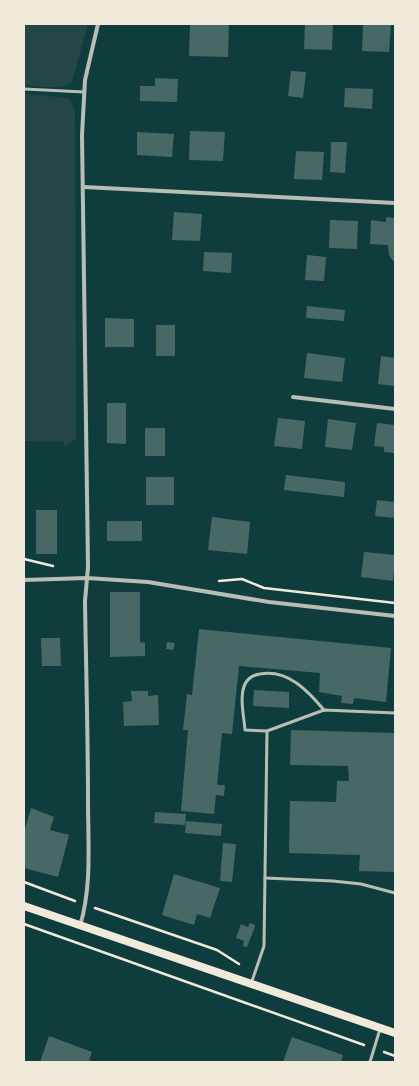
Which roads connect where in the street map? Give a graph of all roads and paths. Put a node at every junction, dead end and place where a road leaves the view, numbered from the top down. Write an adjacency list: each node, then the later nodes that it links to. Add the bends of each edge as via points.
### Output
1 (98, 24): 3 (street)
2 (24, 89): 3 (lane)
3 (84, 92): 4 (street)
4 (84, 187): 5 (street); 8 (street)
5 (395, 203)
6 (293, 397): 7 (street)
7 (395, 409)
8 (87, 578): 9 (street); 10 (street, via 148,582 269,602); 17 (street)
9 (24, 580)
10 (395, 616)
11 (324, 710): 12 (lane); 13 (lane); 13 (lane, via 308,691 295,681 272,673 254,675 248,679 243,692 245,730)
12 (395, 713)
13 (268, 731): 14 (lane)
14 (265, 878): 16 (lane, via 361,884); 21 (lane, via 264,946)
15 (24, 882): 17 (path)
16 (395, 893)
17 (86, 905): 20 (street); 21 (path, via 217,950 237,963)
18 (24, 906): 20 (main road)
19 (24, 924): 25 (path)
20 (80, 926): 22 (main road)
21 (256, 970): 22 (lane)
22 (251, 984): 23 (main road)
23 (381, 1028): 24 (main road); 25 (lane)
24 (395, 1033)
25 (374, 1049): 26 (path); 27 (lane)
26 (395, 1056)
27 (370, 1062)

